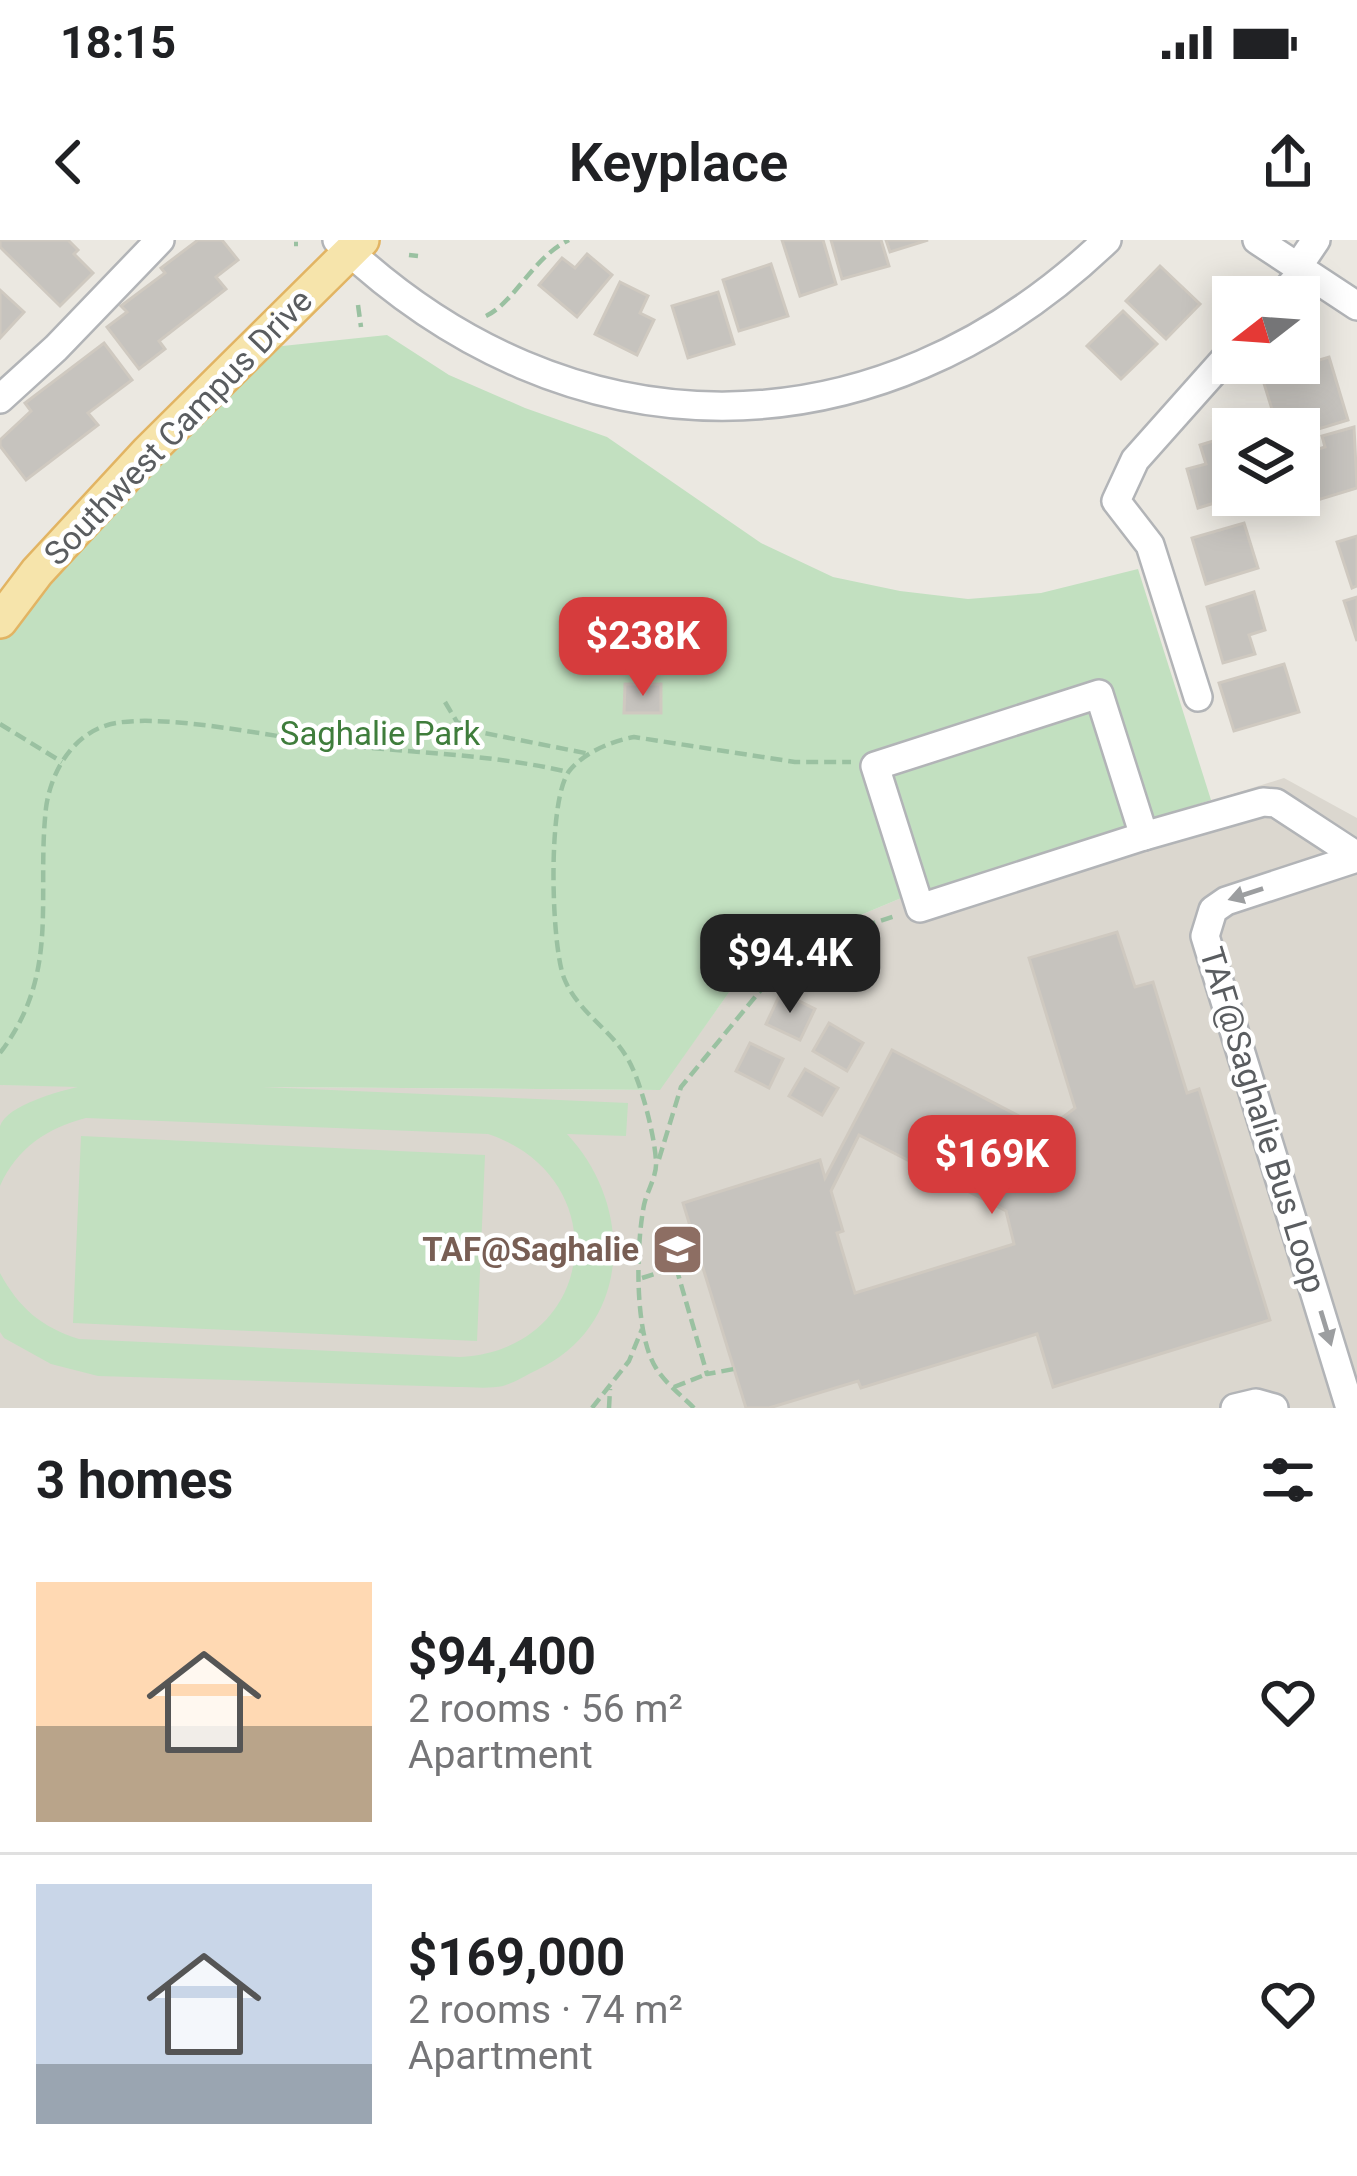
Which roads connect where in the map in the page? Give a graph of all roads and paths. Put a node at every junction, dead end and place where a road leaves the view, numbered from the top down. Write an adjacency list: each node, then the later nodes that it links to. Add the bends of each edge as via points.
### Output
1 (160, 240): 7 (street)
2 (569, 240): 14 (path)
3 (1107, 240): 6 (street, via 1062,282 970,343 912,370 748,406 624,399 550,378 416,304)
4 (1257, 240): 10 (street)
5 (1316, 240): 10 (street)
6 (350, 244): 18 (main road, Southwest Campus Drive, via 148,452)
7 (131, 250): 17 (street)
8 (409, 255): 9 (path)
9 (418, 256)
10 (1300, 270): 11 (street); 13 (street)
11 (1296, 276)
12 (358, 305): 15 (path)
13 (1357, 306)
14 (483, 316)
15 (361, 327)
16 (1212, 374): 19 (street, via 1135,460 1116,501 1150,545)
17 (0, 400)
18 (0, 621)
19 (1198, 698)
20 (445, 702): 22 (path, via 457,722 484,733)
21 (0, 724): 23 (path)
22 (590, 754): 24 (path, via 612,741 652,737); 25 (path)
23 (62, 762): 25 (path, via 97,729 162,722); 29 (path, via 46,806 46,924 33,991)
24 (875, 766): 26 (street, via 1099,694); 28 (street)
25 (568, 772): 30 (path, via 557,804 556,955 580,1008 625,1053)
26 (1144, 836): 27 (street, via 1276,802); 28 (street)
27 (1357, 857): 44 (street, TAF@Saghalie Bus Loop, one-way to 44, via 1226,901 1213,910 1205,936)
28 (920, 908): 30 (path, via 840,934 774,974 681,1087)
29 (0, 1053)
30 (657, 1165): 33 (path, via 644,1206)
31 (700, 1260): 32 (path)
32 (676, 1267): 33 (path); 36 (path)
33 (640, 1279): 34 (path)
34 (642, 1329): 37 (path, via 656,1368); 38 (path)
35 (734, 1369): 36 (path)
36 (707, 1375): 37 (path)
37 (674, 1387): 41 (path)
38 (610, 1389): 39 (path); 40 (path)
39 (592, 1408)
40 (609, 1408)
41 (694, 1408)
42 (1235, 1408): 43 (street)
43 (1274, 1408)
44 (1350, 1408)

